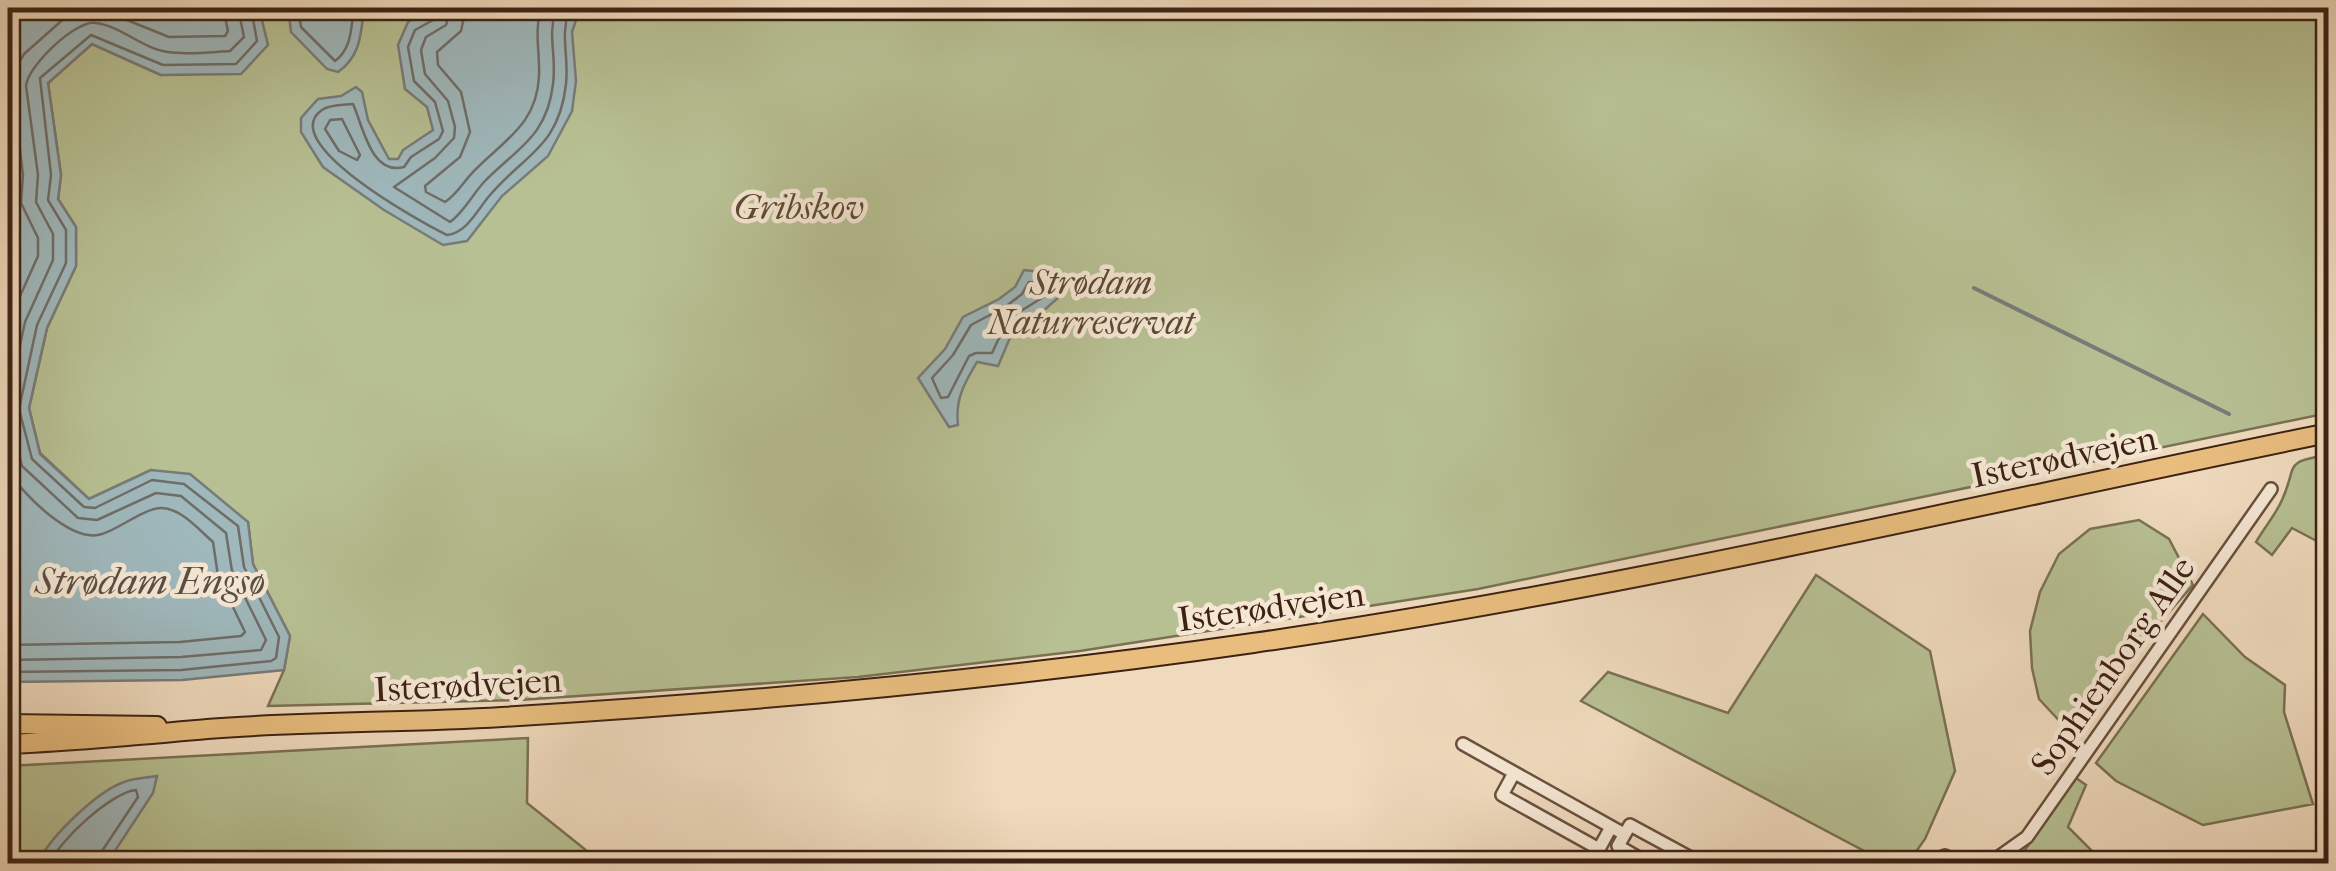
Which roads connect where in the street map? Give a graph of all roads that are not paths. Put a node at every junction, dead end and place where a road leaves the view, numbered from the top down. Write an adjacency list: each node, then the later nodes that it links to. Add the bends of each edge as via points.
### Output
1 (2328, 434): 4 (highway, Isterødvejen, via 1756,556 1254,643 706,704)
2 (2271, 489): 16 (street, Sophienborg Alle, via 2026,837)
3 (8, 724): 4 (highway, Isterødvejen)
4 (207, 730): 5 (highway, Isterødvejen)
5 (110, 740): 6 (highway, Isterødvejen); 8 (highway)
6 (8, 744)
7 (1463, 744): 9 (street)
8 (8, 755)
9 (1514, 772): 10 (street); 10 (street, via 1502,795 1599,848)
10 (1611, 827): 11 (street)
11 (1624, 834): 12 (street, via 1618,846); 13 (street, via 1630,825)
12 (1650, 864)
13 (1702, 864)
14 (1927, 864): 15 (street, via 1945,856)
15 (1964, 864)
16 (1989, 864)

